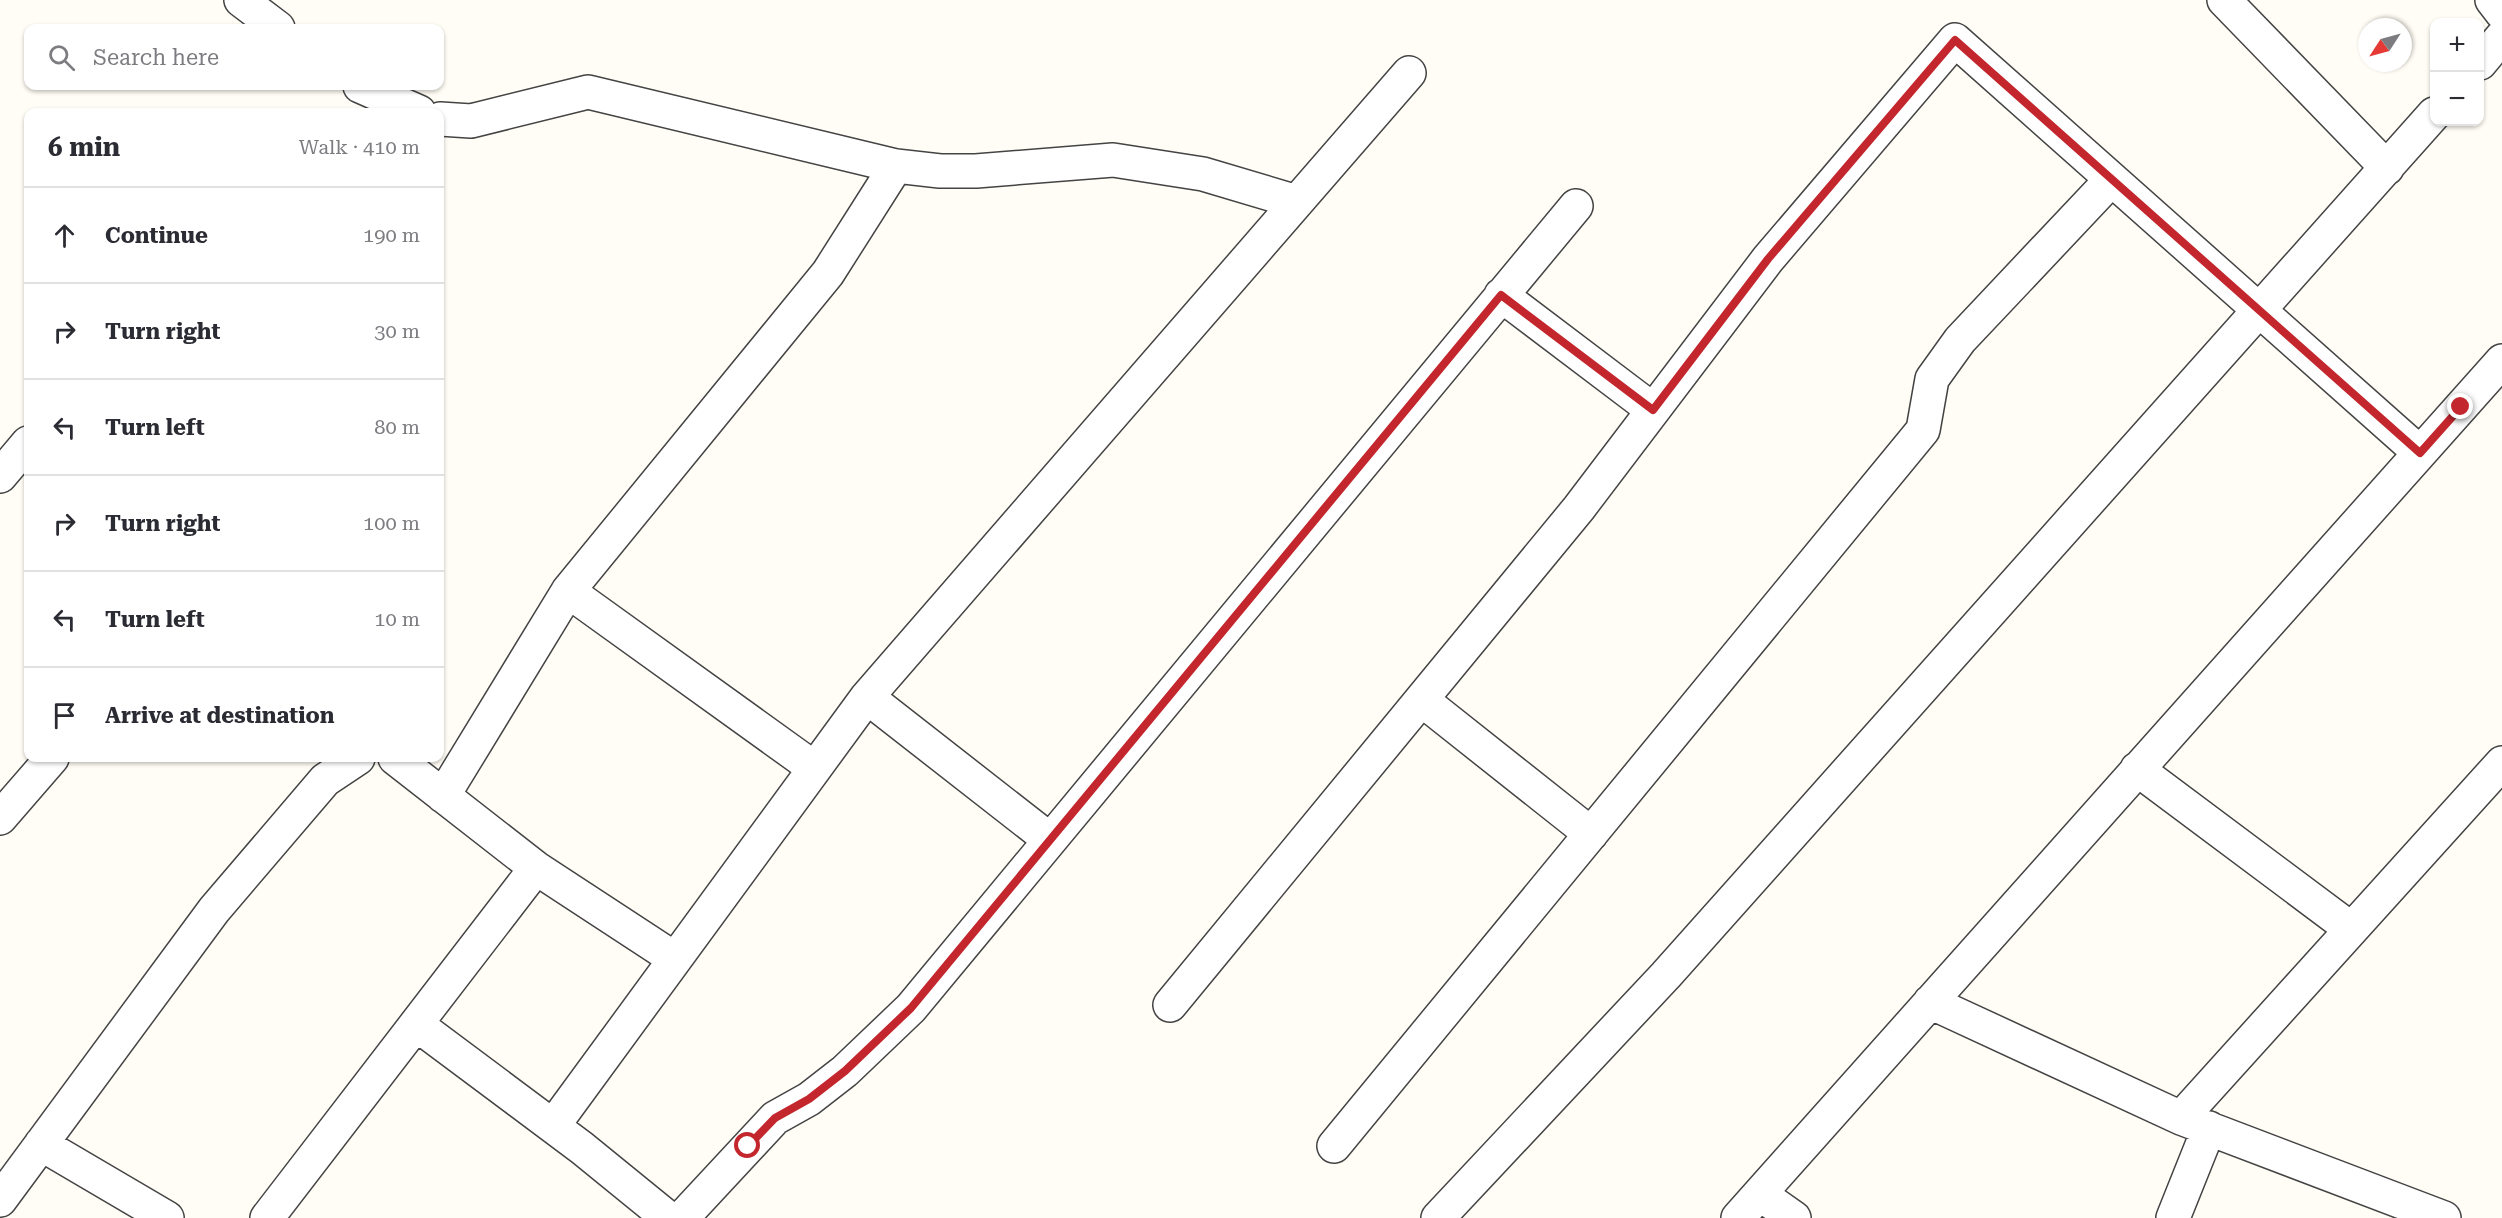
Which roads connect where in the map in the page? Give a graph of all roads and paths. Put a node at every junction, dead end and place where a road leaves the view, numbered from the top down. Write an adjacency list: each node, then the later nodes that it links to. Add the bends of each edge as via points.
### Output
1 (241, 0): 5 (street)
2 (2224, 0): 15 (street)
3 (2492, 0): 4 (street)
4 (2502, 13)
5 (273, 24)
6 (2502, 37): 7 (street)
7 (2484, 58)
8 (1409, 74): 17 (street)
9 (369, 90): 10 (street)
10 (410, 108)
11 (2430, 119): 15 (street)
12 (455, 120): 13 (street); 14 (street, via 588,92)
13 (444, 136)
14 (896, 166): 17 (street, via 976,171 1113,160 1203,174); 26 (street, via 828,273)
15 (2387, 168): 20 (street)
16 (2111, 180): 20 (street); 22 (street, via 1955,40 1768,259); 37 (street, via 1960,340 1932,379 1923,430)
17 (1297, 202): 27 (street)
18 (1576, 206): 19 (street)
19 (1501, 295): 22 (street); 38 (street)
20 (2258, 312): 24 (street); 55 (street, via 1666,975)
21 (2502, 361): 24 (street)
22 (1653, 410): 28 (street, via 1579,508)
23 (24, 448): 25 (street)
24 (2420, 453): 34 (street)
25 (0, 476)
26 (568, 591): 33 (street); 35 (street)
27 (867, 697): 33 (street); 38 (street)
28 (1422, 700): 37 (street); 43 (street)
29 (49, 762): 36 (street)
30 (352, 762): 47 (street, via 325,780 214,910)
31 (400, 762): 35 (street)
32 (2502, 763): 40 (street)
33 (814, 768): 41 (street)
34 (2138, 769): 40 (street); 42 (street)
35 (443, 796): 39 (street)
36 (0, 818)
37 (1590, 834): 48 (street)
38 (1050, 840): 54 (street, via 911,1008 845,1071 809,1099 775,1118)
39 (536, 868): 41 (street); 44 (street)
40 (2351, 929): 45 (street)
41 (675, 959): 46 (street)
42 (1930, 1002): 45 (street); 49 (street)
43 (1170, 1005)
44 (416, 1024): 46 (street); 52 (street)
45 (2195, 1123): 58 (street); 59 (street)
46 (553, 1126): 53 (street)
47 (41, 1144): 50 (street); 51 (street)
48 (1334, 1146)
49 (1760, 1194): 56 (street); 57 (street)
50 (0, 1200)
51 (167, 1218)
52 (267, 1218)
53 (668, 1218)
54 (682, 1218)
55 (1438, 1218)
56 (1738, 1218)
57 (1794, 1218)
58 (2173, 1218)
59 (2445, 1218)

